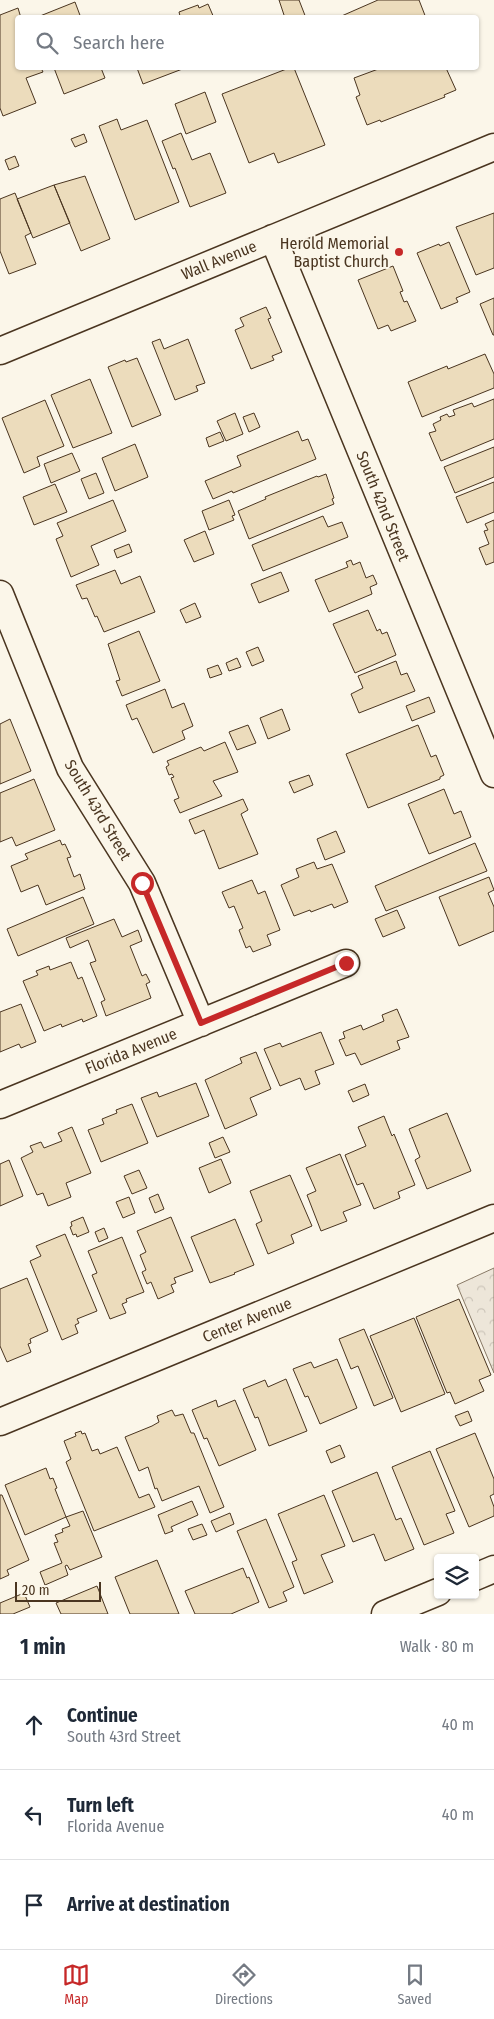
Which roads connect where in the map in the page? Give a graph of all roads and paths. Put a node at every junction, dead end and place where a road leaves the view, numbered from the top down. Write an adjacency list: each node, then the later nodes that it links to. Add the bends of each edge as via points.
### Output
1 (494, 147): 2 (street, Wall Avenue)
2 (273, 238): 3 (street, Wall Avenue); 5 (street, South 42nd Street)
3 (0, 351)
4 (0, 594): 7 (street, South 43rd Street, via 70,768 142,883)
5 (494, 774)
6 (346, 963): 7 (street, Florida Avenue)
7 (201, 1023): 8 (street, Florida Avenue)
8 (0, 1105)
9 (494, 1218): 10 (street, Center Avenue)
10 (0, 1422)
11 (494, 1570): 12 (street)
12 (479, 1576)
13 (434, 1594): 14 (street)
14 (385, 1614)

